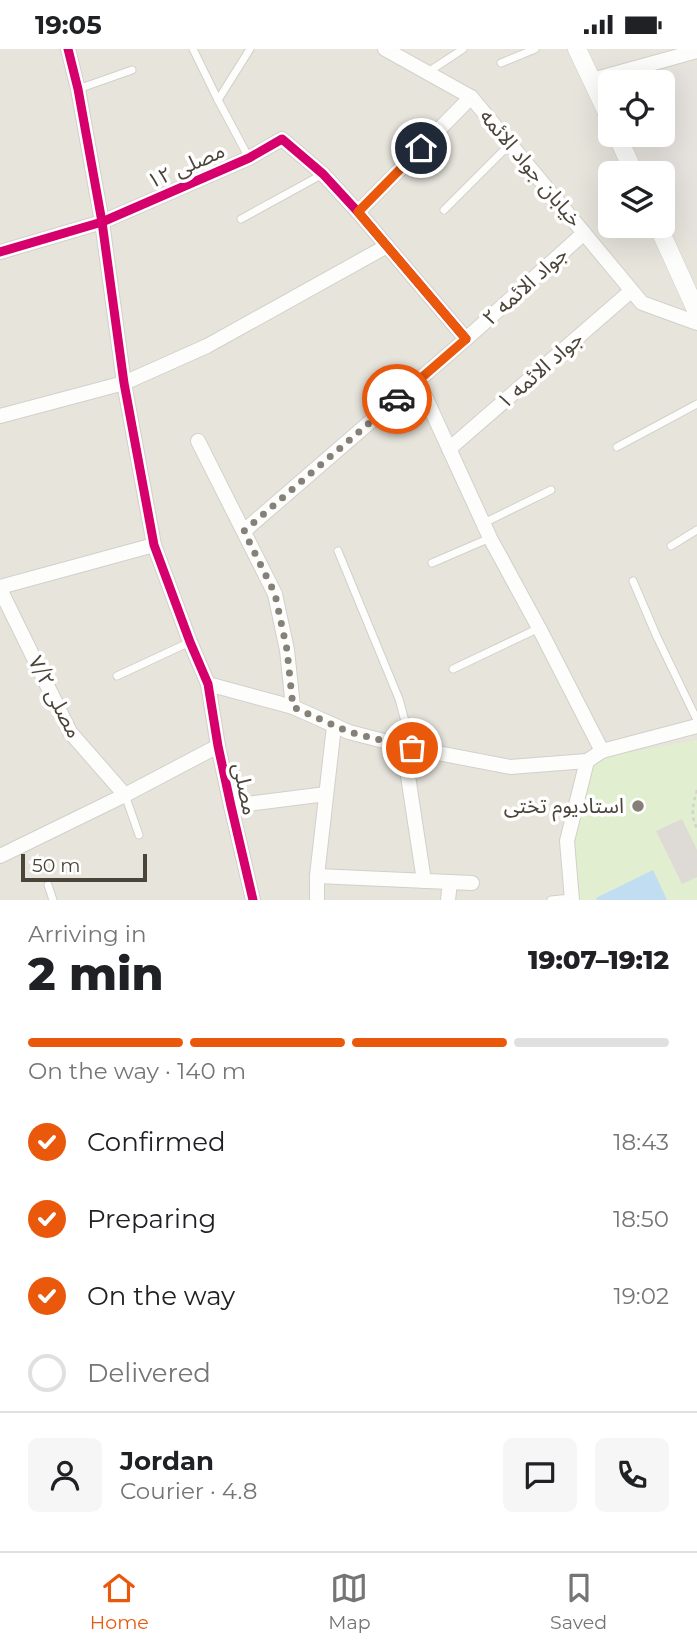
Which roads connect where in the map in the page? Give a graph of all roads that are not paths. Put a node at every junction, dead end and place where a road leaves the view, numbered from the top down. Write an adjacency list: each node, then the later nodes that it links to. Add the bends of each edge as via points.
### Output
1 (68, 49): 13 (street, مصلی)
2 (193, 49): 16 (lane)
3 (250, 49): 16 (lane)
4 (385, 49): 11 (street, خیابان جواد الائمه)
5 (463, 49): 11 (lane)
6 (534, 49): 9 (lane)
7 (577, 49): 12 (street)
8 (697, 51): 12 (street)
9 (501, 63)
10 (132, 70): 13 (lane)
11 (428, 72): 15 (street, خیابان جواد الائمه)
12 (592, 80): 14 (street)
13 (78, 89): 23 (street, مصلی)
14 (598, 93)
15 (471, 97): 17 (street, خیابان جواد الائمه); 21 (street)
16 (218, 100): 18 (lane)
17 (510, 144): 20 (lane); 24 (street, خیابان جواد الائمه)
18 (248, 157): 19 (street, مصلی ۱۲, via 282,139); 23 (street, مصلی ۱۲)
19 (323, 174): 21 (street); 22 (lane)
20 (444, 210)
21 (358, 212): 26 (street)
22 (241, 219)
23 (102, 222): 27 (street, مصلی ۱۲); 33 (street, مصلی)
24 (584, 233): 28 (street, خیابان جواد الائمه); 31 (street, جواد الائمه ۲)
25 (663, 238): 29 (street)
26 (387, 246): 31 (street); 33 (street, via 208,347)
27 (0, 252)
28 (631, 291): 30 (street, خیابان جواد الائمه, via 642,303); 38 (street, جواد الائمه ۱)
29 (697, 312)
30 (697, 323)
31 (466, 339): 32 (street, جواد الائمه ۲)
32 (418, 381): 38 (street); 42 (street, جواد الائمه ۲)
33 (124, 383): 35 (street); 44 (street, مصلی)
34 (697, 404): 37 (lane)
35 (0, 416)
36 (198, 441): 42 (street)
37 (617, 447)
38 (449, 449): 40 (street)
39 (551, 490): 40 (lane)
40 (484, 523): 43 (street)
41 (697, 530): 45 (lane)
42 (244, 531): 55 (street, via 275,594)
43 (490, 538): 47 (lane); 50 (street)
44 (154, 545): 49 (street); 51 (street, مصلی)
45 (671, 546)
46 (338, 551): 60 (lane, via 399,699)
47 (432, 563)
48 (633, 581): 56 (lane)
49 (0, 588): 64 (street, مصلی ۷/۲, via 70,732)
50 (539, 628): 52 (lane); 61 (street)
51 (190, 642): 53 (lane); 54 (street, مصلی)
52 (453, 669)
53 (117, 676)
54 (208, 684): 55 (street); 59 (street, مصلی)
55 (293, 707): 57 (street)
56 (697, 720)
57 (334, 726): 60 (street); 63 (street)
58 (697, 726): 61 (street)
59 (219, 746): 64 (street, مصلی); 65 (street, مصلی)
60 (410, 748): 62 (street, via 510,767); 69 (street, via 408,776)
61 (602, 751): 62 (street)
62 (587, 761): 73 (street, via 567,841)
63 (326, 794): 65 (street); 68 (street)
64 (125, 796): 66 (lane); 67 (street, مصلی)
65 (231, 806): 75 (street, مصلی)
66 (139, 835)
67 (0, 856)
68 (317, 876): 69 (street); 76 (street)
69 (424, 881): 70 (street)
70 (450, 882): 71 (street); 77 (street)
71 (472, 883)
72 (48, 885): 74 (lane)
73 (572, 899): 78 (lane)
74 (53, 900)
75 (253, 900)
76 (317, 900)
77 (449, 900)
78 (551, 900)

